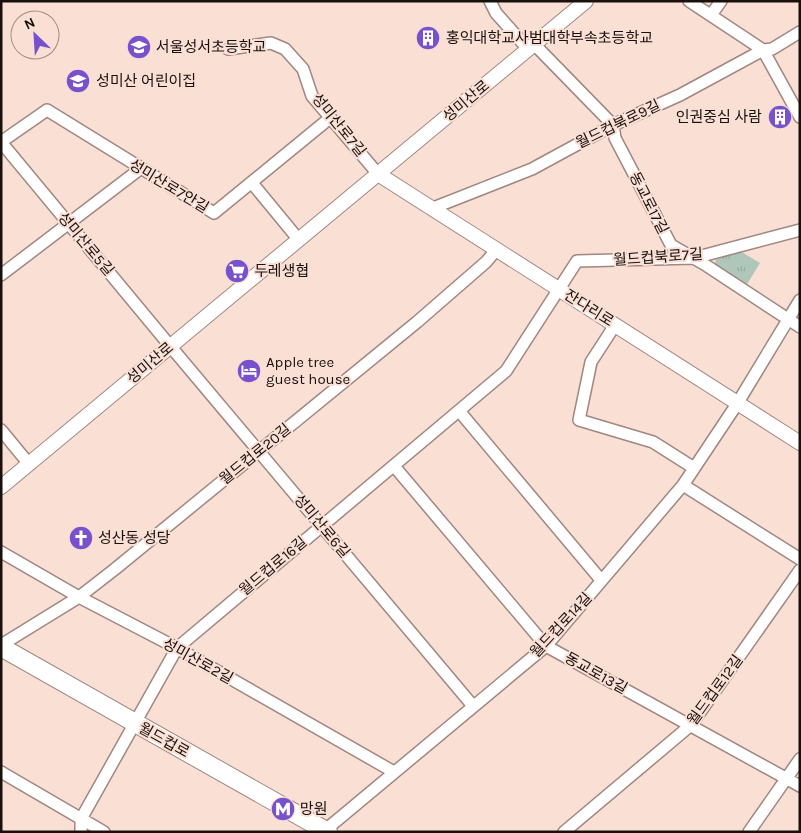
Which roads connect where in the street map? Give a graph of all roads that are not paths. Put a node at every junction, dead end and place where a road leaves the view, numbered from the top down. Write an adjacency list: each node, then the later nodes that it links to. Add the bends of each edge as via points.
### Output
1 (490, 1): 7 (street, 동교로17길, via 496,13)
2 (586, 1): 7 (street, 성미산로)
3 (689, 1): 5 (street)
4 (721, 1): 5 (street)
5 (711, 15): 9 (street)
6 (800, 32): 9 (street, 월드컵북로9길, via 772,49)
7 (531, 47): 13 (street, 동교로17길); 16 (street, 성미산로)
8 (228, 49): 12 (street, 성미산로7길, via 271,43 285,49 303,69 312,96)
9 (762, 50): 11 (street); 13 (street, 월드컵북로9길, via 680,95)
10 (47, 110): 14 (street, 성미산로5길); 15 (street, 성미산로7안길)
11 (800, 116)
12 (330, 118): 16 (street, 성미산로7길); 17 (street, 성미산로7안길)
13 (613, 125): 18 (street, 월드컵북로9길, via 532,169); 23 (street, 동교로17길, via 615,138 671,245)
14 (1, 142): 19 (street, 성미산로5길)
15 (140, 168): 17 (street, 성미산로7안길, via 214,213); 19 (street)
16 (378, 174): 18 (street, 잔다리로); 21 (street, 성미산로)
17 (252, 182): 21 (street)
18 (433, 208): 22 (street, 잔다리로)
19 (68, 224): 24 (street); 30 (street, 성미산로5길)
20 (800, 230): 23 (street, 월드컵북로7길)
21 (299, 240): 30 (street, 성미산로)
22 (497, 249): 25 (street, 잔다리로); 35 (street, 월드컵로20길, via 417,322)
23 (694, 258): 25 (street, 월드컵북로7길, via 576,261); 27 (street, 동교로17길)
24 (1, 275)
25 (559, 289): 28 (street, 잔다리로); 32 (street, 월드컵로16길, via 506,371)
26 (800, 300): 27 (street, 월드컵로14길)
27 (788, 319): 29 (street, 동교로17길); 31 (street, 월드컵로14길)
28 (615, 325): 31 (street, 잔다리로); 38 (street, via 591,362 579,420 654,442)
29 (800, 327)
30 (170, 346): 35 (street, 성미산로6길); 36 (street, 성미산로)
31 (737, 404): 34 (street, 잔다리로); 38 (street, 월드컵로14길)
32 (460, 412): 37 (street, 월드컵로16길); 45 (street)
33 (1, 430): 36 (street)
34 (800, 443)
35 (259, 451): 41 (street, 성미산로6길); 46 (street, 월드컵로20길)
36 (29, 464): 40 (street, 성미산로)
37 (394, 466): 41 (street, 월드컵로16길); 48 (street, 동교로13길)
38 (694, 468): 39 (street, 월드컵로14길)
39 (683, 485): 43 (street); 45 (street, 월드컵로14길)
40 (1, 487)
41 (322, 526): 49 (street, 월드컵로16길); 50 (street, 성미산로6길)
42 (1, 552): 46 (street, 성미산로2길)
43 (800, 559)
44 (800, 570): 52 (street, 월드컵로12길)
45 (601, 580): 48 (street, 월드컵로14길)
46 (79, 597): 47 (street, 월드컵로20길); 49 (street, 성미산로2길)
47 (1, 646): 51 (main road, 월드컵로)
48 (546, 646): 50 (street, 월드컵로14길); 52 (street, 동교로13길)
49 (177, 648): 51 (street, 월드컵로16길); 55 (street, 성미산로2길)
50 (473, 706): 55 (street, 월드컵로14길)
51 (134, 723): 58 (street, 월드컵로16길); 59 (main road, 월드컵로)
52 (691, 726): 56 (street, 동교로13길); 62 (street, 월드컵로12길)
53 (800, 759): 56 (street)
54 (1, 772): 58 (street)
55 (394, 772): 59 (street, 월드컵로14길)
56 (787, 778): 57 (street, 동교로13길); 63 (street)
57 (800, 786)
58 (81, 819): 60 (street); 61 (street)
59 (325, 831)
60 (82, 832)
61 (104, 832)
62 (564, 832)
63 (749, 832)

